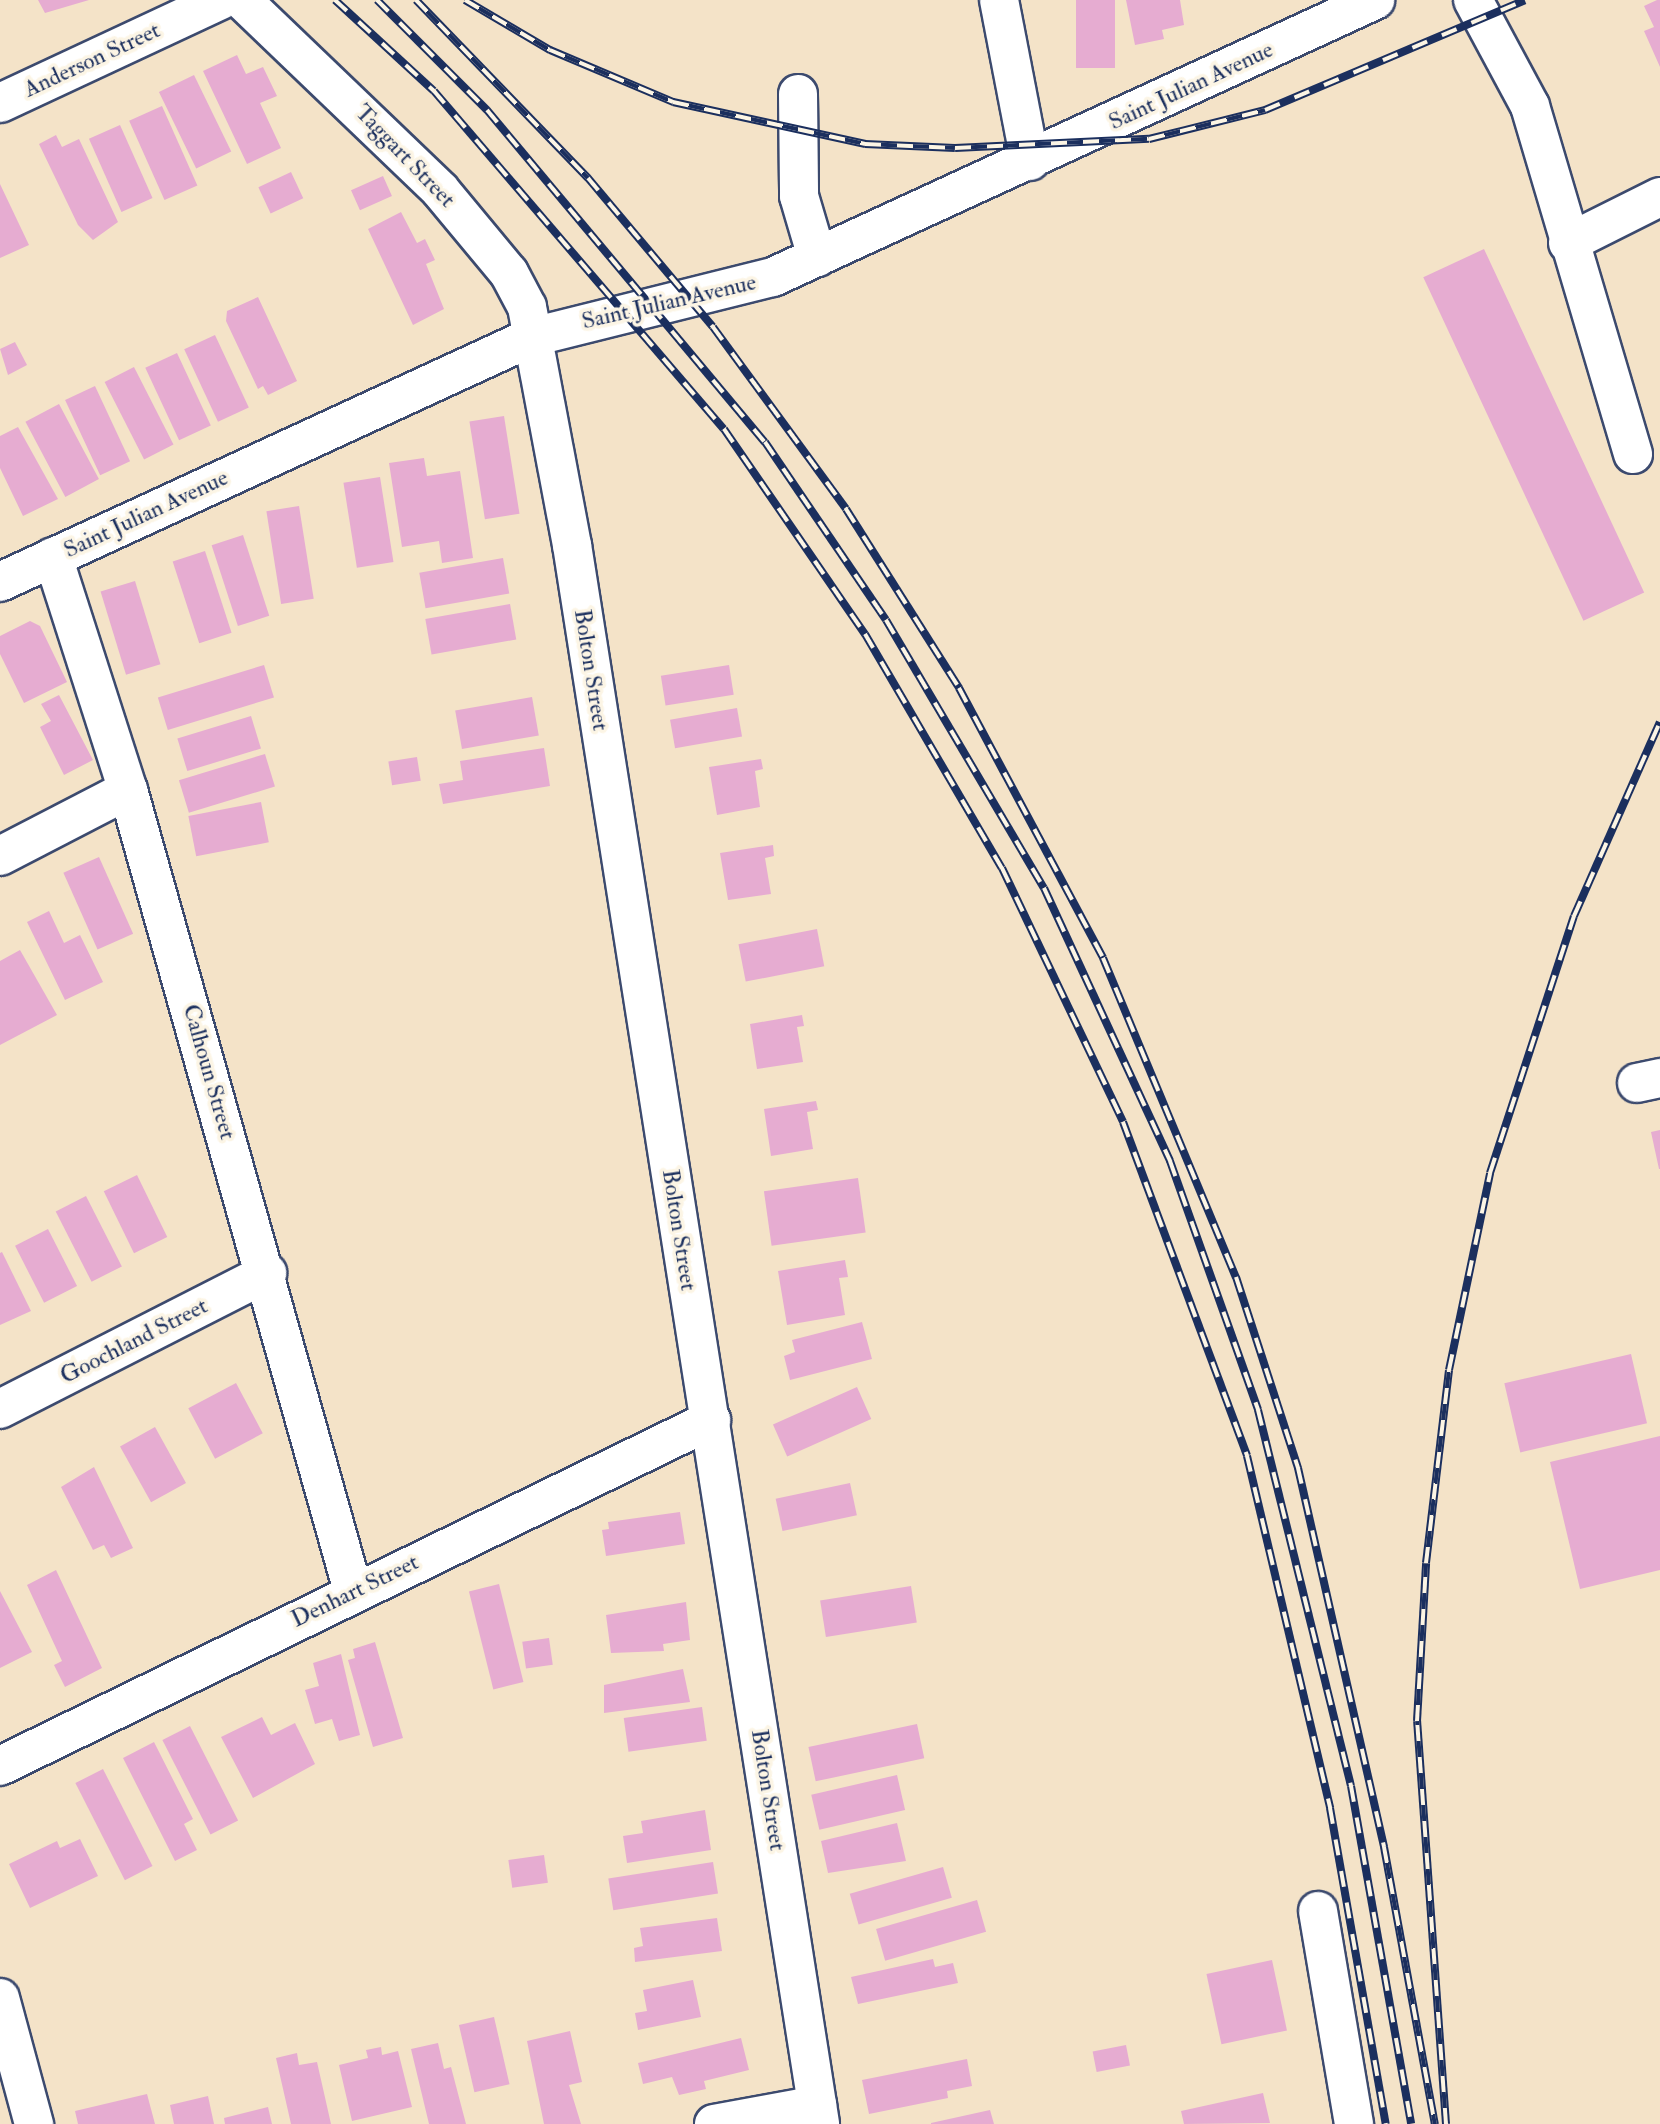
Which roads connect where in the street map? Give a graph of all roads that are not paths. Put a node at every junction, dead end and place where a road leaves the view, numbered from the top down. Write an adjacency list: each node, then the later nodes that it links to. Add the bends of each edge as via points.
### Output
1 (221, 0): 7 (street, Anderson Street)
2 (242, 0): 12 (street, Taggart Street, via 449,201 509,272 527,307)
3 (999, 0): 8 (street)
4 (1375, 0): 8 (street, Saint Julian Avenue)
5 (1473, 0): 10 (street, via 1531,106)
6 (798, 94): 11 (street, via 799,196)
7 (0, 103)
8 (1030, 161): 11 (street, Saint Julian Avenue)
9 (1660, 197): 10 (street)
10 (1568, 243): 13 (street)
11 (817, 257): 12 (street, Saint Julian Avenue, via 691,302 625,309)
12 (532, 337): 14 (street, Saint Julian Avenue); 20 (street, Bolton Street, via 574,559)
13 (1633, 454)
14 (53, 556): 15 (street, Saint Julian Avenue); 16 (street, Calhoun Street)
15 (0, 582)
16 (128, 790): 17 (street); 18 (street, Calhoun Street)
17 (0, 856)
18 (267, 1273): 19 (street, Goochland Street); 21 (street, Calhoun Street)
19 (0, 1409)
20 (711, 1420): 21 (street, Denhart Street); 25 (street, Bolton Street)
21 (354, 1591): 22 (street, Denhart Street)
22 (0, 1766)
23 (1318, 1911): 28 (street)
24 (0, 1998): 26 (street)
25 (819, 2114): 27 (street)
26 (34, 2124)
27 (714, 2124)
28 (1354, 2124)

